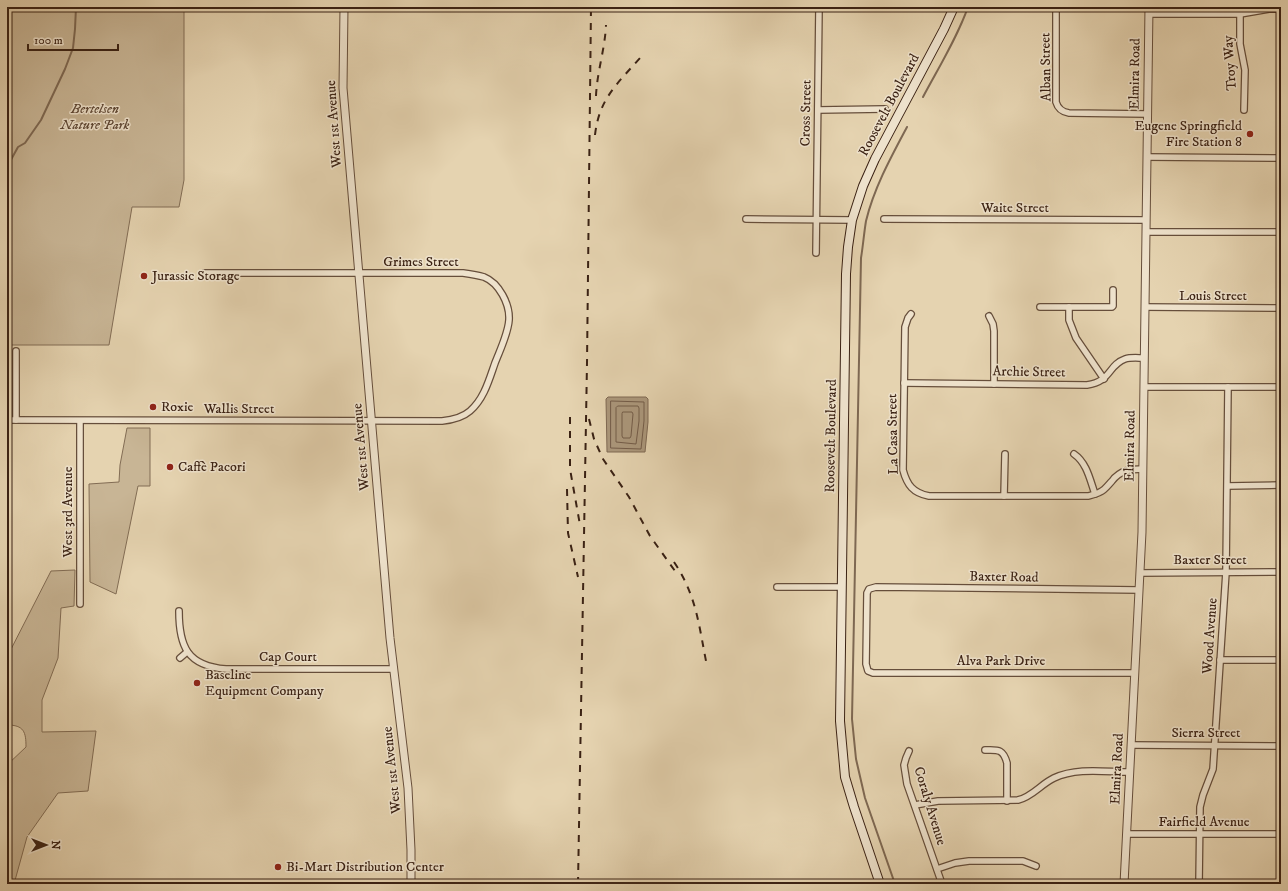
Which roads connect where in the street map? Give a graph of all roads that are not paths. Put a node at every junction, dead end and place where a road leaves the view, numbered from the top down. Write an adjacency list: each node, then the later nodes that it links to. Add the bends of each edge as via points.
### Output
1 (344, 7): 23 (street, West 1st Avenue, via 343,88)
2 (819, 7): 8 (street, Cross Street)
3 (954, 7): 16 (main road, Roosevelt Boulevard, via 874,159)
4 (1056, 7): 11 (street, Alban Street, via 1056,102 1059,109 1069,114)
5 (1281, 9): 7 (street)
6 (1149, 11): 7 (street); 11 (street, Elmira Road)
7 (1240, 14): 10 (street, Troy Way, via 1240,44 1245,70)
8 (818, 110): 9 (street); 15 (street, Cross Street)
9 (885, 110)
10 (1244, 110)
11 (1147, 114): 12 (street, Elmira Road)
12 (1147, 157): 13 (street); 18 (street, Elmira Road)
13 (1281, 158)
14 (746, 219): 15 (street)
15 (816, 219): 16 (street); 21 (street, Cross Street)
16 (852, 220): 55 (main road, Roosevelt Boulevard, via 846,274)
17 (884, 220): 18 (street, Waite Street)
18 (1146, 220): 19 (street, Elmira Road)
19 (1146, 232): 20 (street); 27 (street, Elmira Road)
20 (1281, 232)
21 (816, 253)
22 (205, 273): 23 (street, Grimes Street)
23 (359, 273): 39 (street, Grimes Street, via 474,275 493,283 502,294 508,307 509,320 506,332 485,390); 43 (street, West 1st Avenue)
24 (1113, 290): 26 (street, via 1112,307)
25 (1040, 307): 26 (street)
26 (1070, 307): 33 (street, via 1070,320 1079,342)
27 (1145, 307): 28 (street, Louis Street); 32 (street, Elmira Road)
28 (1281, 308)
29 (911, 314): 34 (street, La Casa Street, via 905,327)
30 (989, 316): 35 (street, via 994,331)
31 (16, 351): 41 (street)
32 (1144, 358): 33 (street, via 1131,358 1118,363); 36 (street, Elmira Road)
33 (1104, 379): 35 (street, Archie Street, via 1087,385)
34 (904, 383): 35 (street, Archie Street); 50 (street, La Casa Street, via 903,470 908,485 914,491 929,496)
35 (994, 384)
36 (1144, 386): 37 (street); 46 (street, Elmira Road)
37 (1228, 387): 38 (street); 48 (street, Wood Avenue)
38 (1281, 387)
39 (470, 412): 43 (street, Wallis Street, via 461,417 442,421)
40 (7, 420): 41 (street, Wallis Street)
41 (16, 420): 42 (street, Wallis Street)
42 (80, 421): 43 (street, Wallis Street); 57 (street, West 3rd Avenue)
43 (371, 421): 63 (street, West 1st Avenue)
44 (1005, 454): 50 (street)
45 (1074, 454): 49 (street, via 1085,466)
46 (1143, 469): 49 (street, La Casa Street, via 1120,473 1106,488); 53 (street, Elmira Road)
47 (1281, 485): 48 (street)
48 (1228, 486): 51 (street, Wood Avenue)
49 (1095, 494): 50 (street, La Casa Street, via 1082,497)
50 (1004, 496)
51 (1226, 572): 52 (street, Baxter Street); 53 (street, Baxter Street); 61 (street, Wood Avenue)
52 (1281, 572)
53 (1140, 573): 56 (street, Elmira Road)
54 (776, 587): 55 (street)
55 (842, 587): 80 (main road, Roosevelt Boulevard, via 840,721 845,777)
56 (1139, 590): 64 (street, Baxter Road, via 872,587 867,593); 65 (street, Elmira Road)
57 (80, 604)
58 (179, 611): 59 (street, via 180,634)
59 (187, 652): 60 (street); 63 (street, Cap Court, via 202,663 220,668)
60 (180, 658)
61 (1220, 660): 62 (street); 67 (street, Wood Avenue)
62 (1281, 660)
63 (393, 669): 79 (street, West 1st Avenue, via 408,788)
64 (868, 671): 65 (street, Alva Park Drive)
65 (1135, 673): 66 (street, Elmira Road)
66 (1132, 745): 67 (street, Sierra Street); 71 (street, Elmira Road)
67 (1215, 746): 68 (street, Sierra Street); 75 (street, Wood Avenue, via 1213,769 1200,807)
68 (1281, 746)
69 (985, 750): 72 (street, via 998,750 1006,757)
70 (910, 751): 73 (street, Coraly Avenue, via 904,765)
71 (1130, 772): 72 (street, via 1069,773 1044,783 1025,798); 74 (street, Elmira Road)
72 (1007, 801): 73 (street, via 938,800)
73 (915, 805): 78 (street, Coraly Avenue)
74 (1127, 834): 75 (street, Fairfield Avenue); 82 (street, Elmira Road)
75 (1199, 834): 76 (street, Fairfield Avenue); 83 (street, Wood Avenue)
76 (1281, 834)
77 (1036, 866): 78 (street, via 1023,861 970,860)
78 (937, 869): 81 (street, Coraly Avenue)
79 (411, 884)
80 (880, 884)
81 (942, 884)
82 (1124, 884)
83 (1199, 884)

